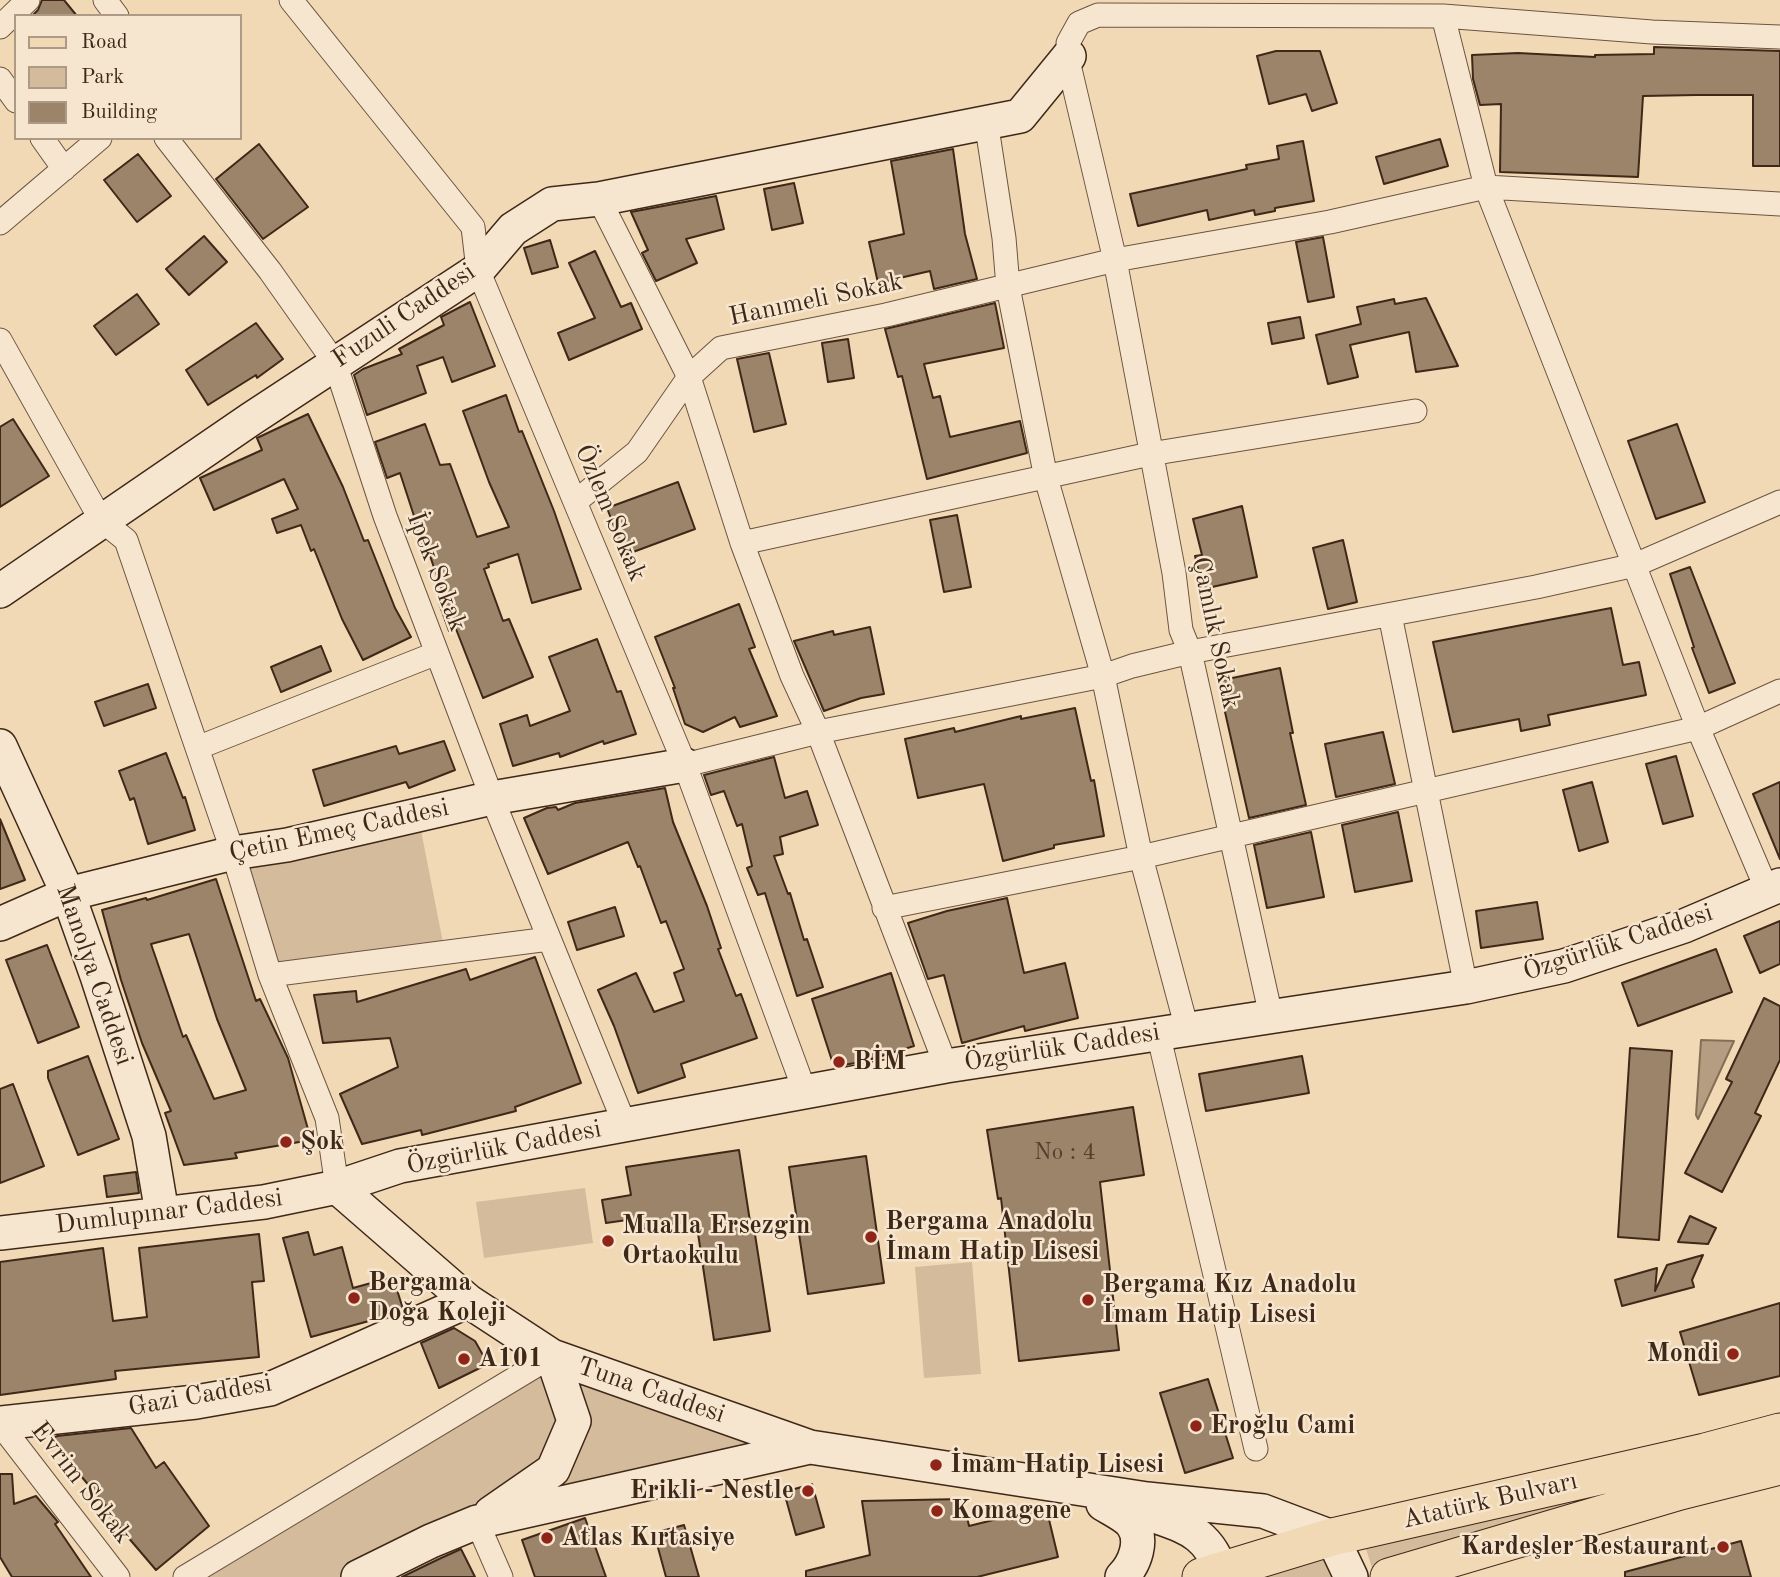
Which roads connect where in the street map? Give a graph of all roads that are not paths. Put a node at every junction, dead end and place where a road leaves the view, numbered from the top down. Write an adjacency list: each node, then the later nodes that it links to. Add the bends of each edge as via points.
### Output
1 (28, 0): 4 (street)
2 (291, 0): 19 (street, Özlem Sokak, via 473,227)
3 (1443, 16): 5 (street); 6 (street, via 1098,15 1079,23 1068,43); 14 (street)
4 (0, 27)
5 (1780, 37)
6 (1069, 56): 9 (street, Fuzuli Caddesi, via 1020,116); 18 (street, Çamlık Sokak)
7 (0, 79): 8 (street)
8 (14, 98)
9 (991, 122): 15 (street, Fuzuli Caddesi); 20 (street, via 988,134)
10 (43, 140): 13 (street)
11 (98, 140): 13 (street)
12 (168, 140): 22 (street, İpek Sokak)
13 (64, 169): 17 (street)
14 (1486, 187): 16 (street, Hanımeli Sokak); 18 (street, Hanımeli Sokak, via 1330,222); 31 (street)
15 (599, 199): 19 (street, Fuzuli Caddesi, via 552,204 513,229); 23 (street)
16 (1780, 204)
17 (0, 223)
18 (1115, 260): 20 (street, Hanımeli Sokak); 25 (street, Çamlık Sokak)
19 (478, 270): 22 (street, Fuzuli Caddesi); 27 (street, Özlem Sokak)
20 (1008, 287): 23 (street, Hanımeli Sokak, via 721,348); 26 (street)
21 (0, 340): 29 (street)
22 (335, 363): 29 (street, Fuzuli Caddesi); 35 (street, İpek Sokak, via 385,516)
23 (689, 377): 27 (street, Hanımeli Sokak, via 638,452); 30 (street)
24 (1415, 411): 25 (street)
25 (1150, 454): 26 (street); 34 (street, Çamlık Sokak, via 1181,630)
26 (1046, 478): 30 (street); 36 (street)
27 (575, 502): 42 (street, Özlem Sokak)
28 (1780, 502): 31 (street)
29 (101, 520): 32 (street, Fuzuli Caddesi); 41 (street, via 126,540)
30 (742, 543): 39 (street)
31 (1635, 565): 33 (street); 38 (street)
32 (0, 591)
33 (1390, 615): 34 (street); 43 (street)
34 (1190, 652): 36 (street); 45 (street, Çamlık Sokak)
35 (437, 653): 41 (street); 44 (street, İpek Sokak)
36 (1103, 676): 39 (street); 47 (street)
37 (1780, 691): 38 (street)
38 (1698, 729): 43 (street); 48 (street)
39 (818, 732): 42 (street); 50 (street)
40 (0, 746): 49 (street, Manolya Caddesi)
41 (197, 748): 46 (street)
42 (685, 765): 44 (street, Çetin Emeç Caddesi); 58 (street, Özlem Sokak)
43 (1426, 791): 45 (street); 54 (street)
44 (492, 798): 46 (street, Çetin Emeç Caddesi); 52 (street, İpek Sokak)
45 (1230, 836): 47 (street); 55 (street, Çamlık Sokak)
46 (233, 853): 49 (street, Çetin Emeç Caddesi); 53 (street)
47 (1141, 857): 50 (street); 56 (street)
48 (1773, 887): 54 (street, Özgürlük Caddesi, via 1684,926 1564,966)
49 (68, 894): 51 (street, Çetin Emeç Caddesi); 61 (street, Manolya Caddesi, via 149,1136)
50 (884, 908): 57 (street)
51 (0, 924)
52 (549, 939): 53 (street); 59 (street, İpek Sokak)
53 (270, 975): 60 (street, via 327,1118)
54 (1466, 987): 55 (street, Özgürlük Caddesi)
55 (1271, 1016): 56 (street, Özgürlük Caddesi)
56 (1172, 1031): 57 (street, Özgürlük Caddesi); 68 (street)
57 (946, 1066): 58 (street, Özgürlük Caddesi)
58 (805, 1092): 59 (street, Özgürlük Caddesi)
59 (625, 1125): 60 (street, Özgürlük Caddesi, via 400,1166)
60 (337, 1187): 61 (street, Dumlupınar Caddesi, via 264,1202); 63 (street, Tuna Caddesi)
61 (162, 1213): 62 (street, Dumlupınar Caddesi)
62 (0, 1233)
63 (468, 1301): 64 (street, Tuna Caddesi); 65 (street, Gazi Caddesi, via 270,1389 196,1402)
64 (552, 1356): 67 (street, Tuna Caddesi); 71 (street, via 574,1421 553,1470); 75 (street)
65 (0, 1423): 74 (street, Evrim Sokak)
66 (1780, 1432): 72 (main road, Atatürk Bulvarı)
67 (810, 1447): 70 (street, Tuna Caddesi); 71 (street, Tuna Caddesi)
68 (1256, 1449)
69 (1780, 1465): 80 (main road, Atatürk Bulvarı)
70 (1078, 1487): 72 (street, Tuna Caddesi, via 1263,1511); 73 (street, Tuna Caddesi, via 1197,1533 1210,1548); 78 (street, via 1132,1523 1138,1539 1136,1553)
71 (477, 1522): 76 (street, Tuna Caddesi); 77 (street)
72 (1332, 1537): 73 (main road, Atatürk Bulvarı); 79 (street)
73 (1215, 1575)
74 (118, 1577)
75 (185, 1577)
76 (358, 1577)
77 (501, 1577)
78 (1122, 1577)
79 (1351, 1577)
80 (1389, 1577)

